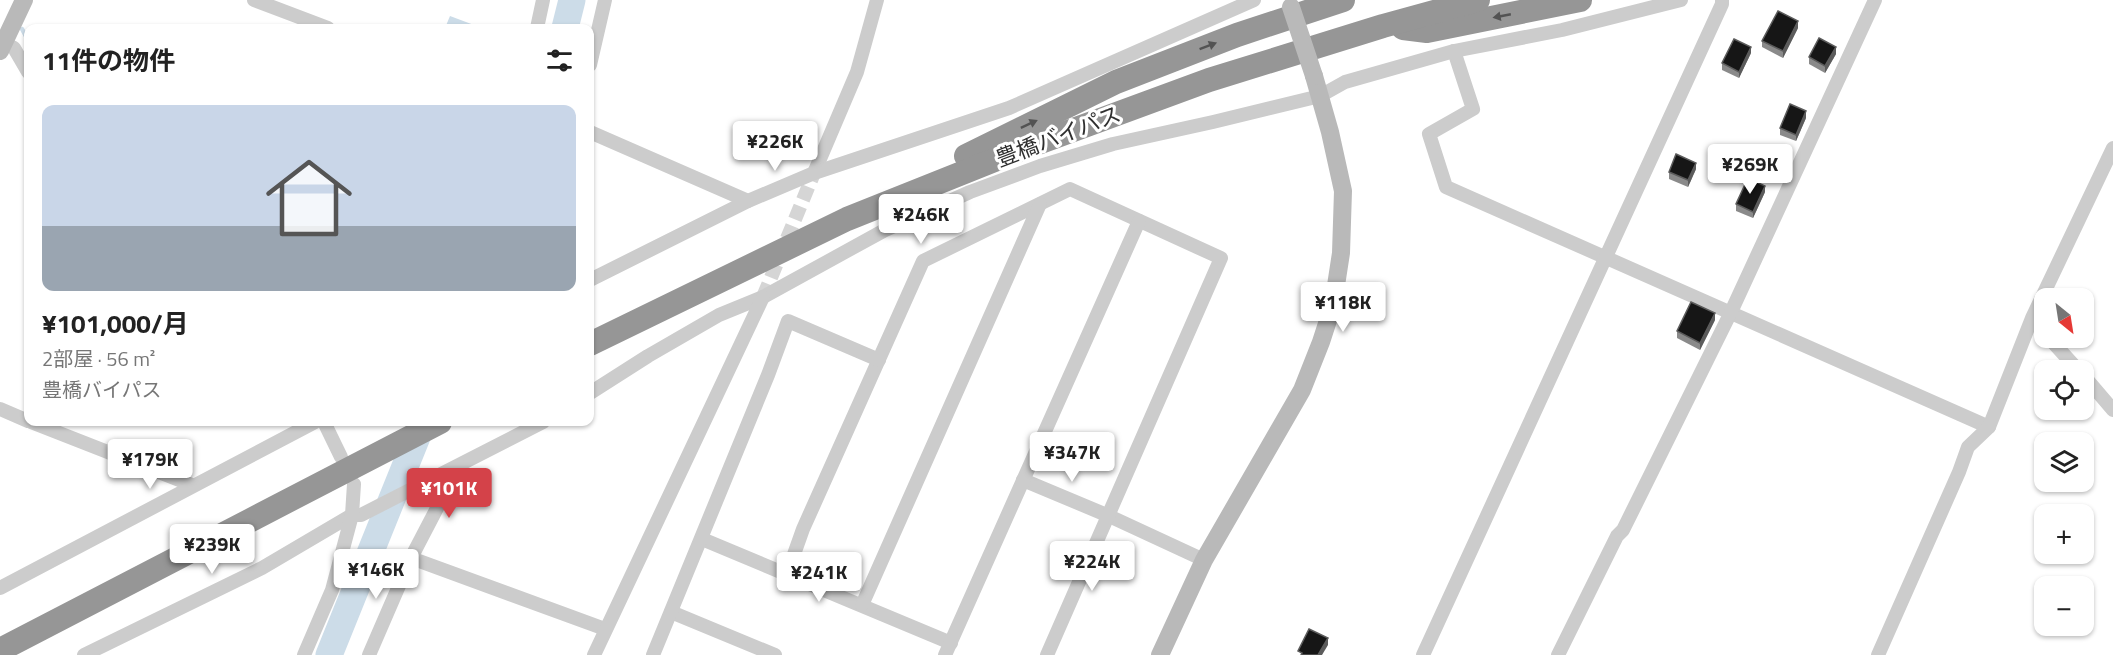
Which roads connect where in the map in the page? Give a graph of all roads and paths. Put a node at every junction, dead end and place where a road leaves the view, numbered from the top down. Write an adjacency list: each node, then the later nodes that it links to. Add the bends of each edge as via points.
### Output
1 (24, 0): 18 (street)
2 (254, 0): 13 (street)
3 (543, 0): 16 (street)
4 (605, 0): 19 (street)
5 (878, 0): 25 (street, via 857,72)
6 (1254, 0): 25 (street, via 1009,108)
7 (1343, 0): 28 (highway, one-way to 7, via 1116,82 1237,35)
8 (1478, 0): 17 (highway, 豊橋バイパス)
9 (1580, 0): 17 (highway, one-way to 17, via 1426,31)
10 (1681, 0): 20 (street, via 1562,30)
11 (1722, 0): 30 (street)
12 (1875, 0): 33 (street)
13 (274, 3): 15 (street)
14 (1290, 3): 22 (street, bridge)
15 (319, 24)
16 (538, 24)
17 (1383, 26): 28 (highway, 豊橋バイパス, via 1209,80)
18 (2, 47): 21 (street, via 14,48)
19 (594, 48)
20 (1454, 51): 22 (street, via 1345,82); 30 (street, via 1473,109 1430,135 1446,187)
21 (24, 65)
22 (1320, 96): 32 (street, via 1113,144 1030,170 885,230); 60 (street, via 1343,191 1341,253 1333,305 1302,390)
23 (594, 134): 26 (street)
24 (2113, 148): 34 (street)
25 (814, 173): 26 (street)
26 (748, 201): 31 (street)
27 (1040, 204): 29 (street, via 1070,189); 38 (street, via 923,261); 63 (street)
28 (847, 219): 36 (highway, 豊橋バイパス)
29 (1139, 221): 53 (street); 57 (street, via 1221,258)
30 (1605, 256): 33 (street); 77 (street)
31 (594, 278)
32 (763, 297): 41 (street, via 719,315); 65 (street)
33 (1731, 312): 50 (street); 78 (street)
34 (2032, 318): 35 (street); 50 (street)
35 (2034, 320)
36 (594, 342)
37 (2058, 348): 39 (street)
38 (879, 360): 58 (street, via 788,321); 61 (street, via 803,529)
39 (2069, 360)
40 (2094, 388): 43 (street)
41 (594, 391)
42 (0, 409): 44 (street)
43 (2113, 410)
44 (24, 419)
45 (43, 426): 55 (street)
46 (307, 426): 55 (street)
47 (326, 426): 51 (street)
48 (432, 426): 67 (highway)
49 (535, 426): 52 (street)
50 (1989, 427): 79 (street, via 1968,447)
51 (341, 457)
52 (453, 469): 56 (street); 59 (street)
53 (1023, 480): 57 (street); 66 (street)
54 (354, 484): 56 (street)
55 (192, 485): 62 (street)
56 (356, 515): 69 (street, via 262,568); 70 (street, via 332,590)
57 (1108, 516): 60 (street); 75 (street)
58 (702, 539): 61 (street); 64 (street)
59 (411, 558): 65 (street); 71 (street)
60 (1204, 560): 76 (street)
61 (787, 574): 63 (street)
62 (0, 588)
63 (862, 605): 66 (street)
64 (671, 612): 68 (street); 73 (street)
65 (605, 628): 72 (street)
66 (948, 649)
67 (0, 650)
68 (749, 650): 74 (street)
69 (84, 655)
70 (304, 655)
71 (369, 655)
72 (594, 655)
73 (653, 655)
74 (775, 655)
75 (1047, 655)
76 (1160, 655)
77 (1423, 655)
78 (1557, 655)
79 (1878, 655)

